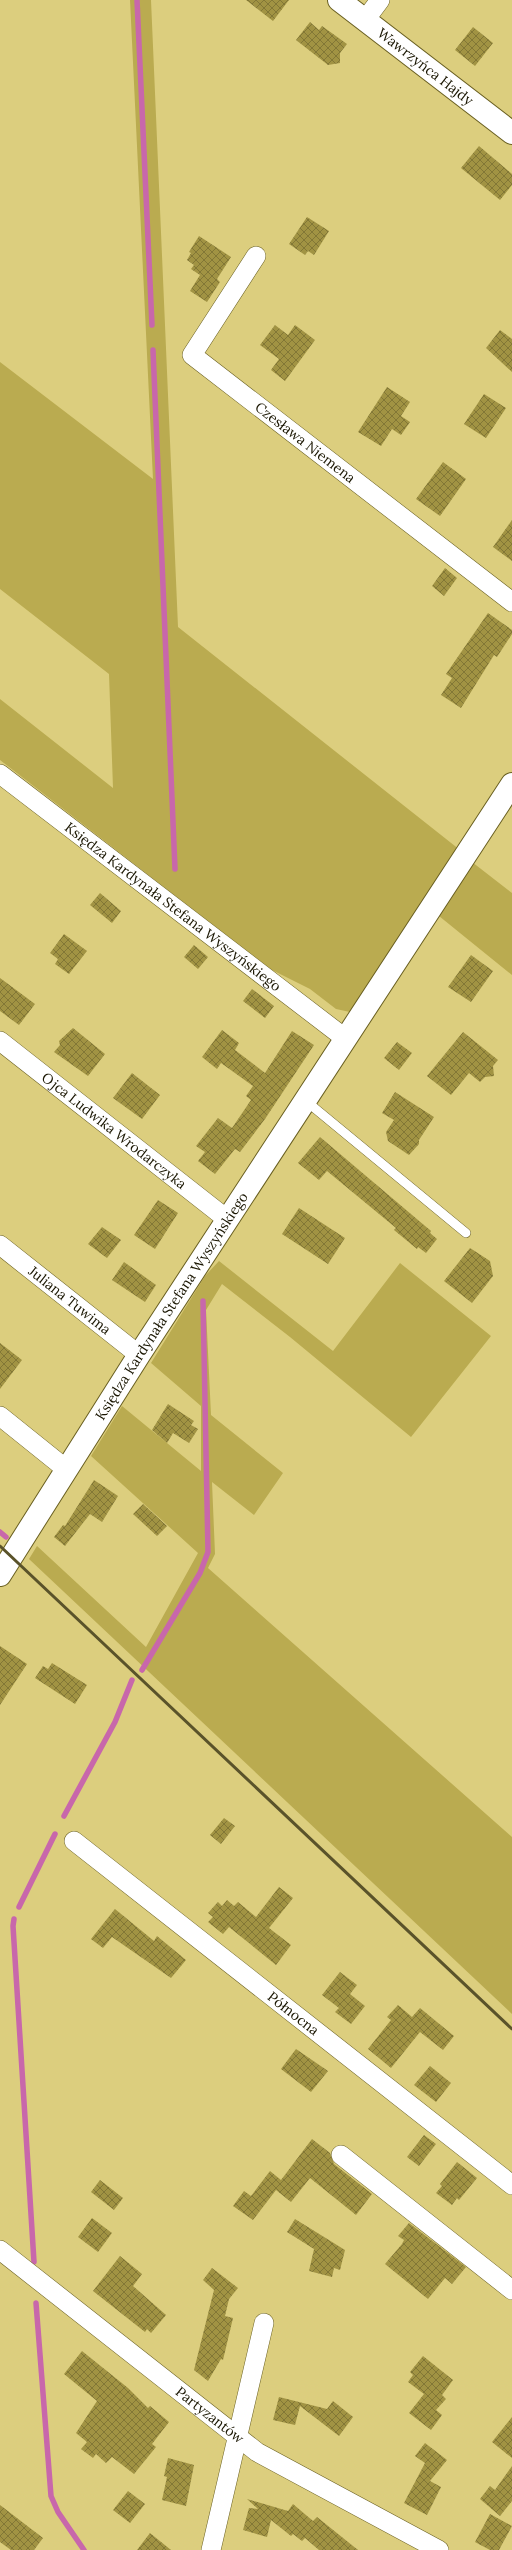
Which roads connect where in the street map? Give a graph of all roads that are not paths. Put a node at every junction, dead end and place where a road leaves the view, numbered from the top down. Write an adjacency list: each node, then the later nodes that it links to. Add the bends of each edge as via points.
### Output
1 (339, 0): 3 (street, Wawrzyńca Hajdy)
2 (380, 0): 3 (street)
3 (365, 20): 4 (street, Wawrzyńca Hajdy)
4 (512, 133)
5 (256, 256): 6 (street, Czesława Niemena, via 192,355)
6 (512, 602)
7 (0, 774): 9 (street, Księdza Kardynała Stefana Wyszyńskiego)
8 (512, 784): 9 (street, Księdza Kardynała Stefana Wyszyńskiego)
9 (346, 1039): 11 (street, Księdza Kardynała Stefana Wyszyńskiego)
10 (0, 1041): 12 (street, Ojca Ludwika Wrodarczyka)
11 (306, 1101): 12 (street, Księdza Kardynała Stefana Wyszyńskiego); 13 (lane)
12 (228, 1220): 15 (street, Księdza Kardynała Stefana Wyszyńskiego)
13 (466, 1233)
14 (0, 1245): 15 (street, Juliana Tuwima)
15 (139, 1355): 17 (street, Księdza Kardynała Stefana Wyszyńskiego)
16 (0, 1416): 17 (street)
17 (66, 1469): 18 (street, Księdza Kardynała Stefana Wyszyńskiego)
18 (0, 1575)
19 (74, 1841): 21 (street, Północna)
20 (341, 2155): 23 (street)
21 (512, 2185)
22 (0, 2250): 25 (street, Partyzantów)
23 (512, 2290)
24 (264, 2323): 25 (street)
25 (237, 2437): 26 (street); 27 (street, Partyzantów, via 270,2460)
26 (211, 2550)
27 (439, 2550)

